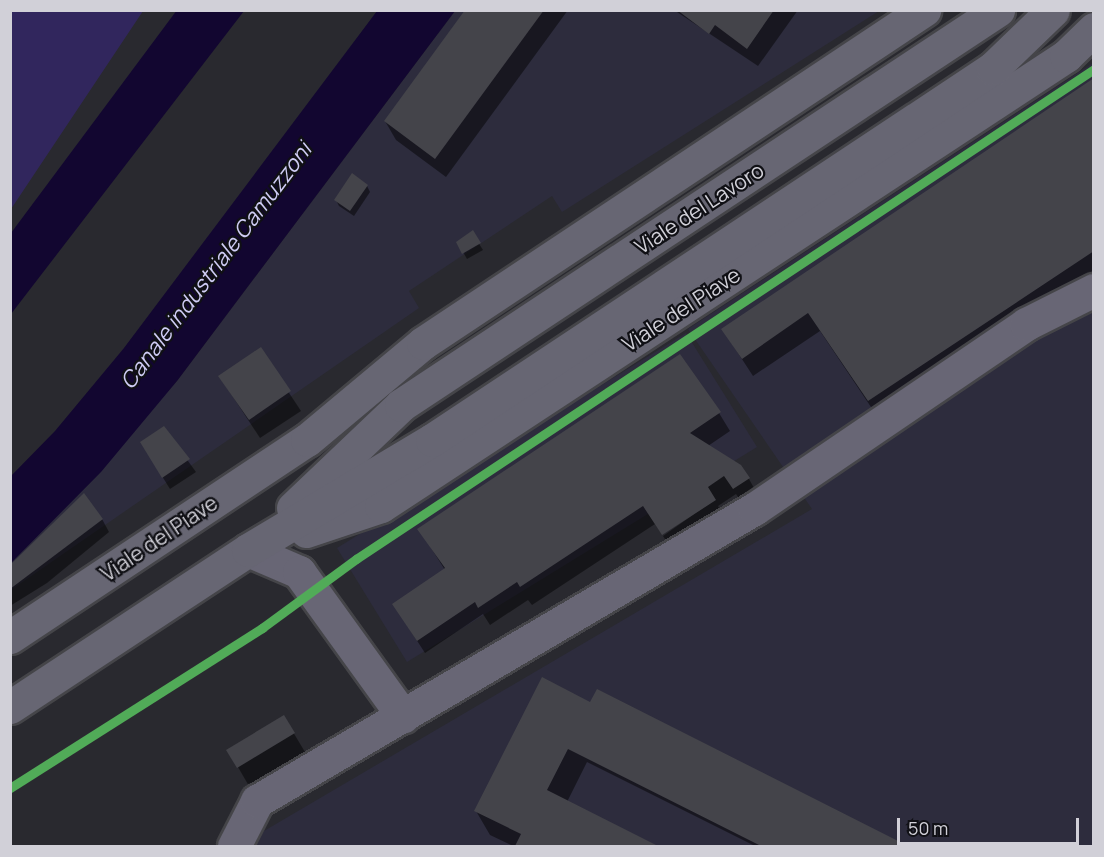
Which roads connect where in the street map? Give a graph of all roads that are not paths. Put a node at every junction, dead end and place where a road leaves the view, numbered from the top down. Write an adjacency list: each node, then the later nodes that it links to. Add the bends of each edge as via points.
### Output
1 (998, 10): 6 (main road, Viale del Lavoro)
2 (1053, 10): 8 (main road, Viale del Piave, via 993,68 432,440)
3 (923, 11): 7 (main road, Viale del Piave, via 423,344)
4 (1094, 29): 8 (main road, Viale del Piave, via 1057,62 381,506)
5 (1094, 290): 11 (lane, via 1026,324 754,509)
6 (401, 405): 7 (main road, Viale del Piave); 8 (main road, Viale del Piave)
7 (307, 440): 9 (main road, Viale del Piave)
8 (248, 550): 10 (main road, Viale del Piave); 11 (lane, via 299,572)
9 (10, 637)
10 (10, 707)
11 (403, 716): 12 (lane, via 257,801)
12 (234, 846)

